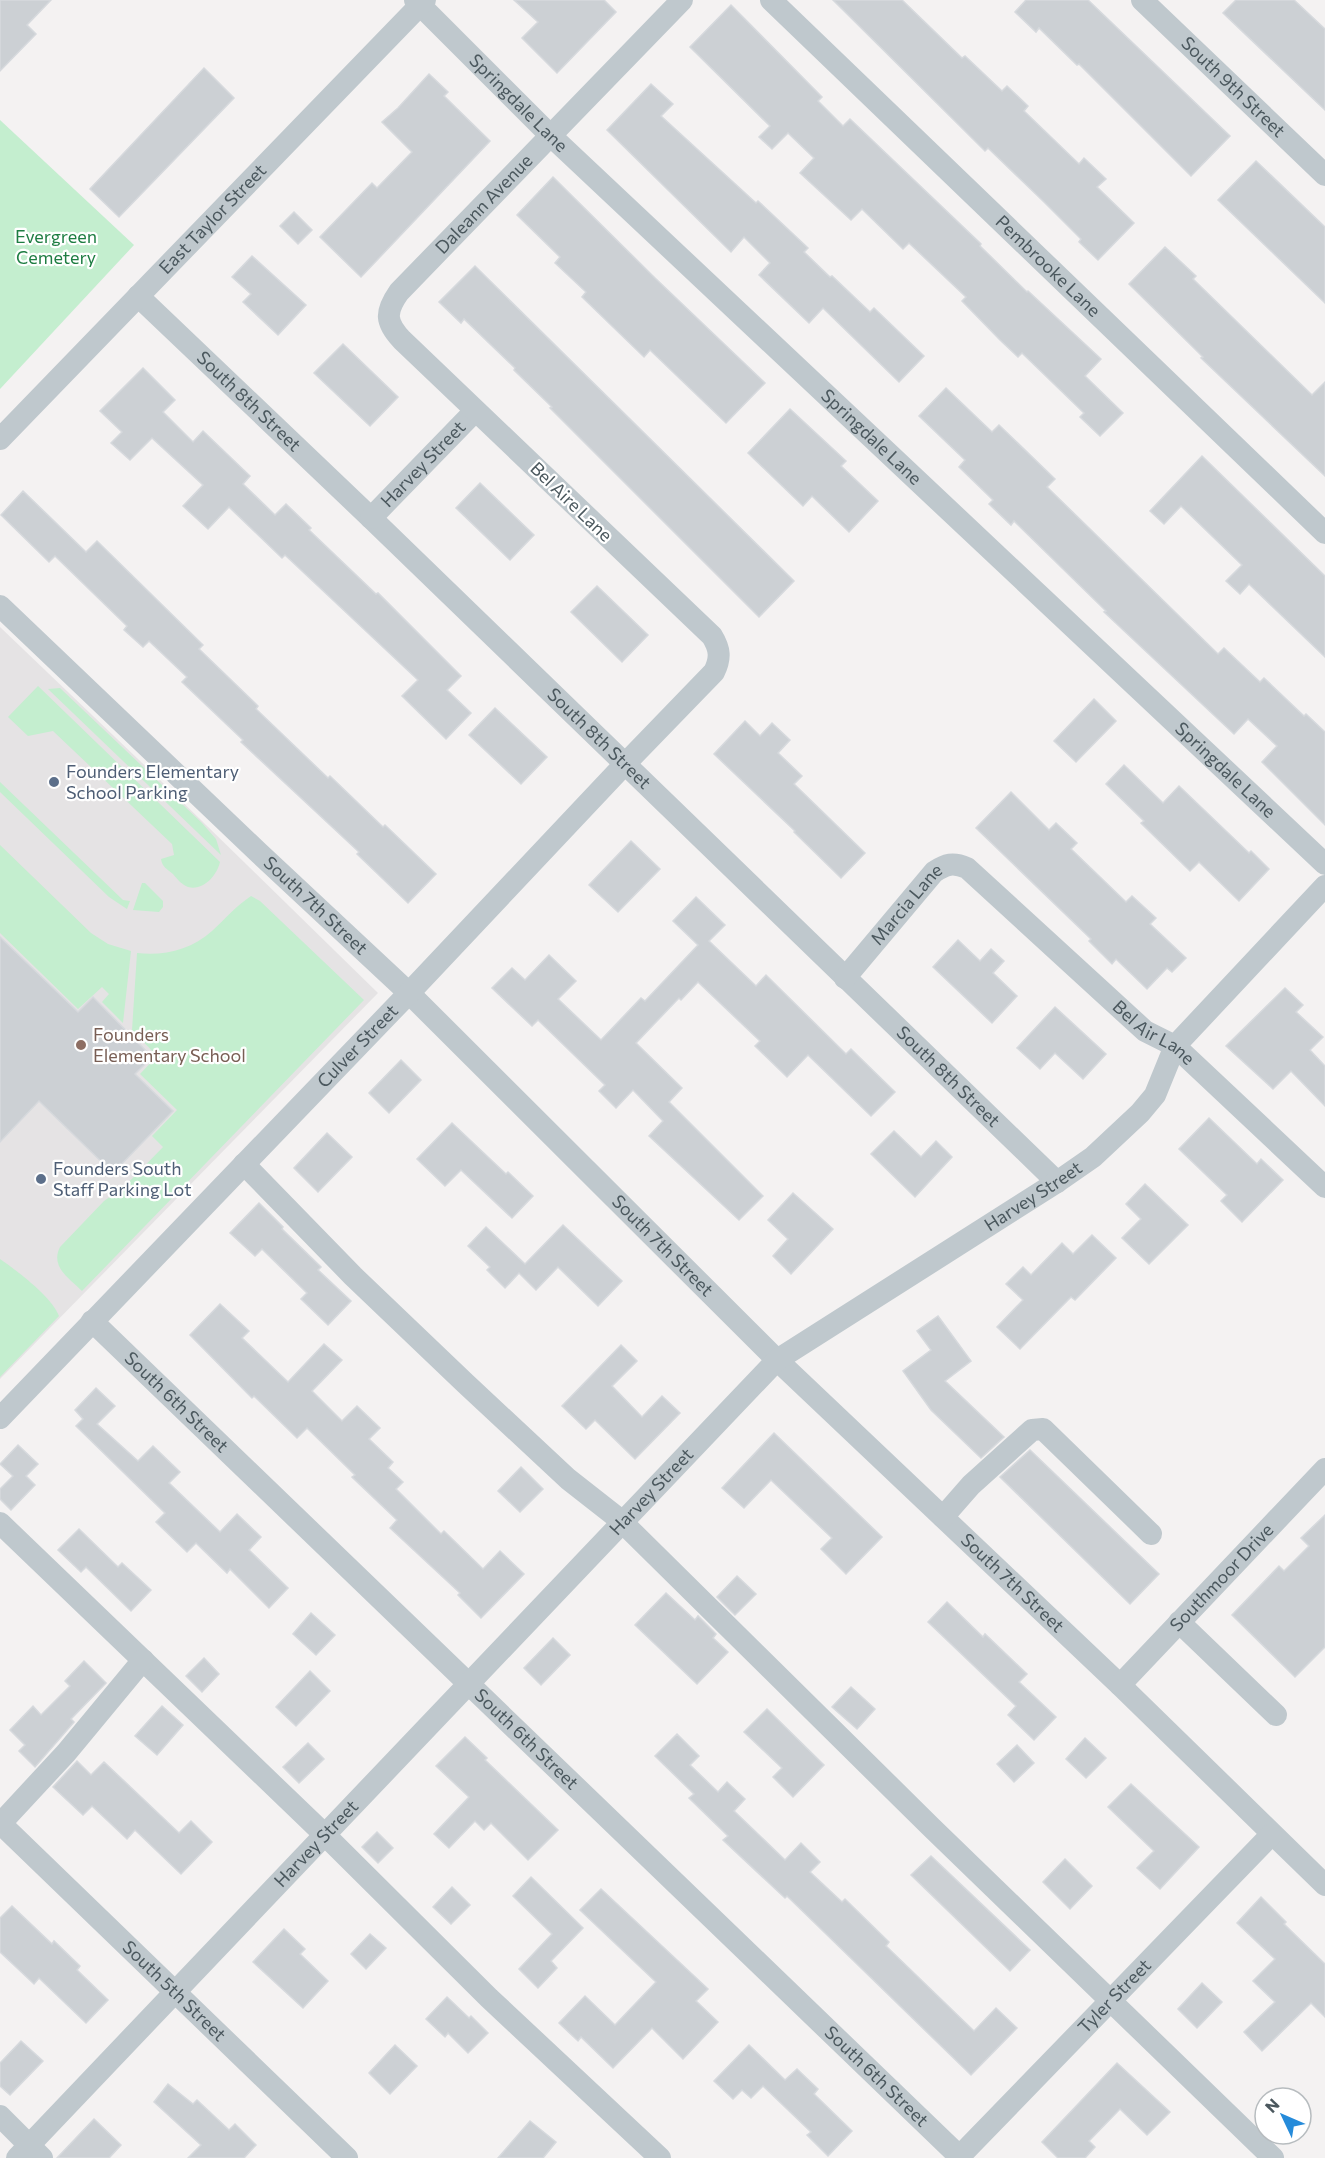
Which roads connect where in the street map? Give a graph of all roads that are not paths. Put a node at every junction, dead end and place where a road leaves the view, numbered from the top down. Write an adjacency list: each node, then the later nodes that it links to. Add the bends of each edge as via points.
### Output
1 (682, 0): 5 (street, Daleann Avenue)
2 (771, 0): 12 (street, Pembrooke Lane)
3 (1142, 0): 6 (street, South 9th Street)
4 (420, 2): 5 (street, Springdale Lane); 7 (street, East Taylor Street)
5 (550, 136): 8 (street, Daleann Avenue, via 399,292 389,311 389,321); 16 (street, Springdale Lane)
6 (1325, 175)
7 (138, 297): 10 (street, East Taylor Street); 11 (street, South 8th Street)
8 (402, 340): 9 (street, Bel Aire Lane)
9 (475, 411): 11 (street, Harvey Street); 14 (street, Bel Aire Lane, via 712,636 720,655)
10 (0, 440)
11 (371, 518): 15 (street, South 8th Street)
12 (1325, 533)
13 (0, 606): 20 (street, South 7th Street)
14 (714, 672): 15 (street, Culver Street)
15 (624, 765): 19 (street, South 8th Street); 20 (street, Culver Street)
16 (1325, 864)
17 (980, 879): 19 (street, Marcia Lane, via 957,864 950,863 934,872); 21 (street, Bel Air Lane, via 1144,1031)
18 (1325, 886): 21 (street, Harvey Street)
19 (846, 978): 23 (street, South 8th Street)
20 (409, 993): 22 (street, Culver Street); 26 (street, South 7th Street)
21 (1175, 1046): 23 (street, Harvey Street, via 1155,1095 1140,1113 1093,1157); 24 (street, Bel Air Lane)
22 (244, 1164): 25 (street, Culver Street); 31 (street, via 456,1374 568,1479)
23 (1057, 1182): 26 (street, Harvey Street)
24 (1325, 1187)
25 (92, 1321): 27 (street, Culver Street); 35 (street, South 6th Street)
26 (777, 1360): 29 (street, South 7th Street); 31 (street, Harvey Street)
27 (0, 1418)
28 (1325, 1469): 33 (street, Southmoor Drive)
29 (943, 1517): 32 (street, via 971,1485 1032,1430 1043,1429); 36 (street, South 7th Street)
30 (0, 1523): 34 (street)
31 (623, 1523): 35 (street, Harvey Street); 43 (street)
32 (1151, 1534)
33 (1179, 1622): 36 (street, Southmoor Drive); 37 (street)
34 (143, 1660): 38 (street, via 66,1753); 39 (street)
35 (469, 1684): 39 (street, Harvey Street); 46 (street, South 6th Street)
36 (1120, 1685): 40 (street, South 7th Street)
37 (1276, 1715)
38 (0, 1823): 42 (street, South 5th Street)
39 (326, 1835): 42 (street, Harvey Street); 48 (street, via 489,1998)
40 (1271, 1835): 41 (street, South 7th Street); 43 (street, Tyler Street)
41 (1325, 1885)
42 (176, 1993): 45 (street, Harvey Street); 47 (street, South 5th Street)
43 (1111, 2000): 46 (street, Tyler Street); 49 (street)
44 (0, 2116): 45 (street)
45 (30, 2154)
46 (959, 2157)
47 (347, 2158)
48 (660, 2158)
49 (1273, 2158)

